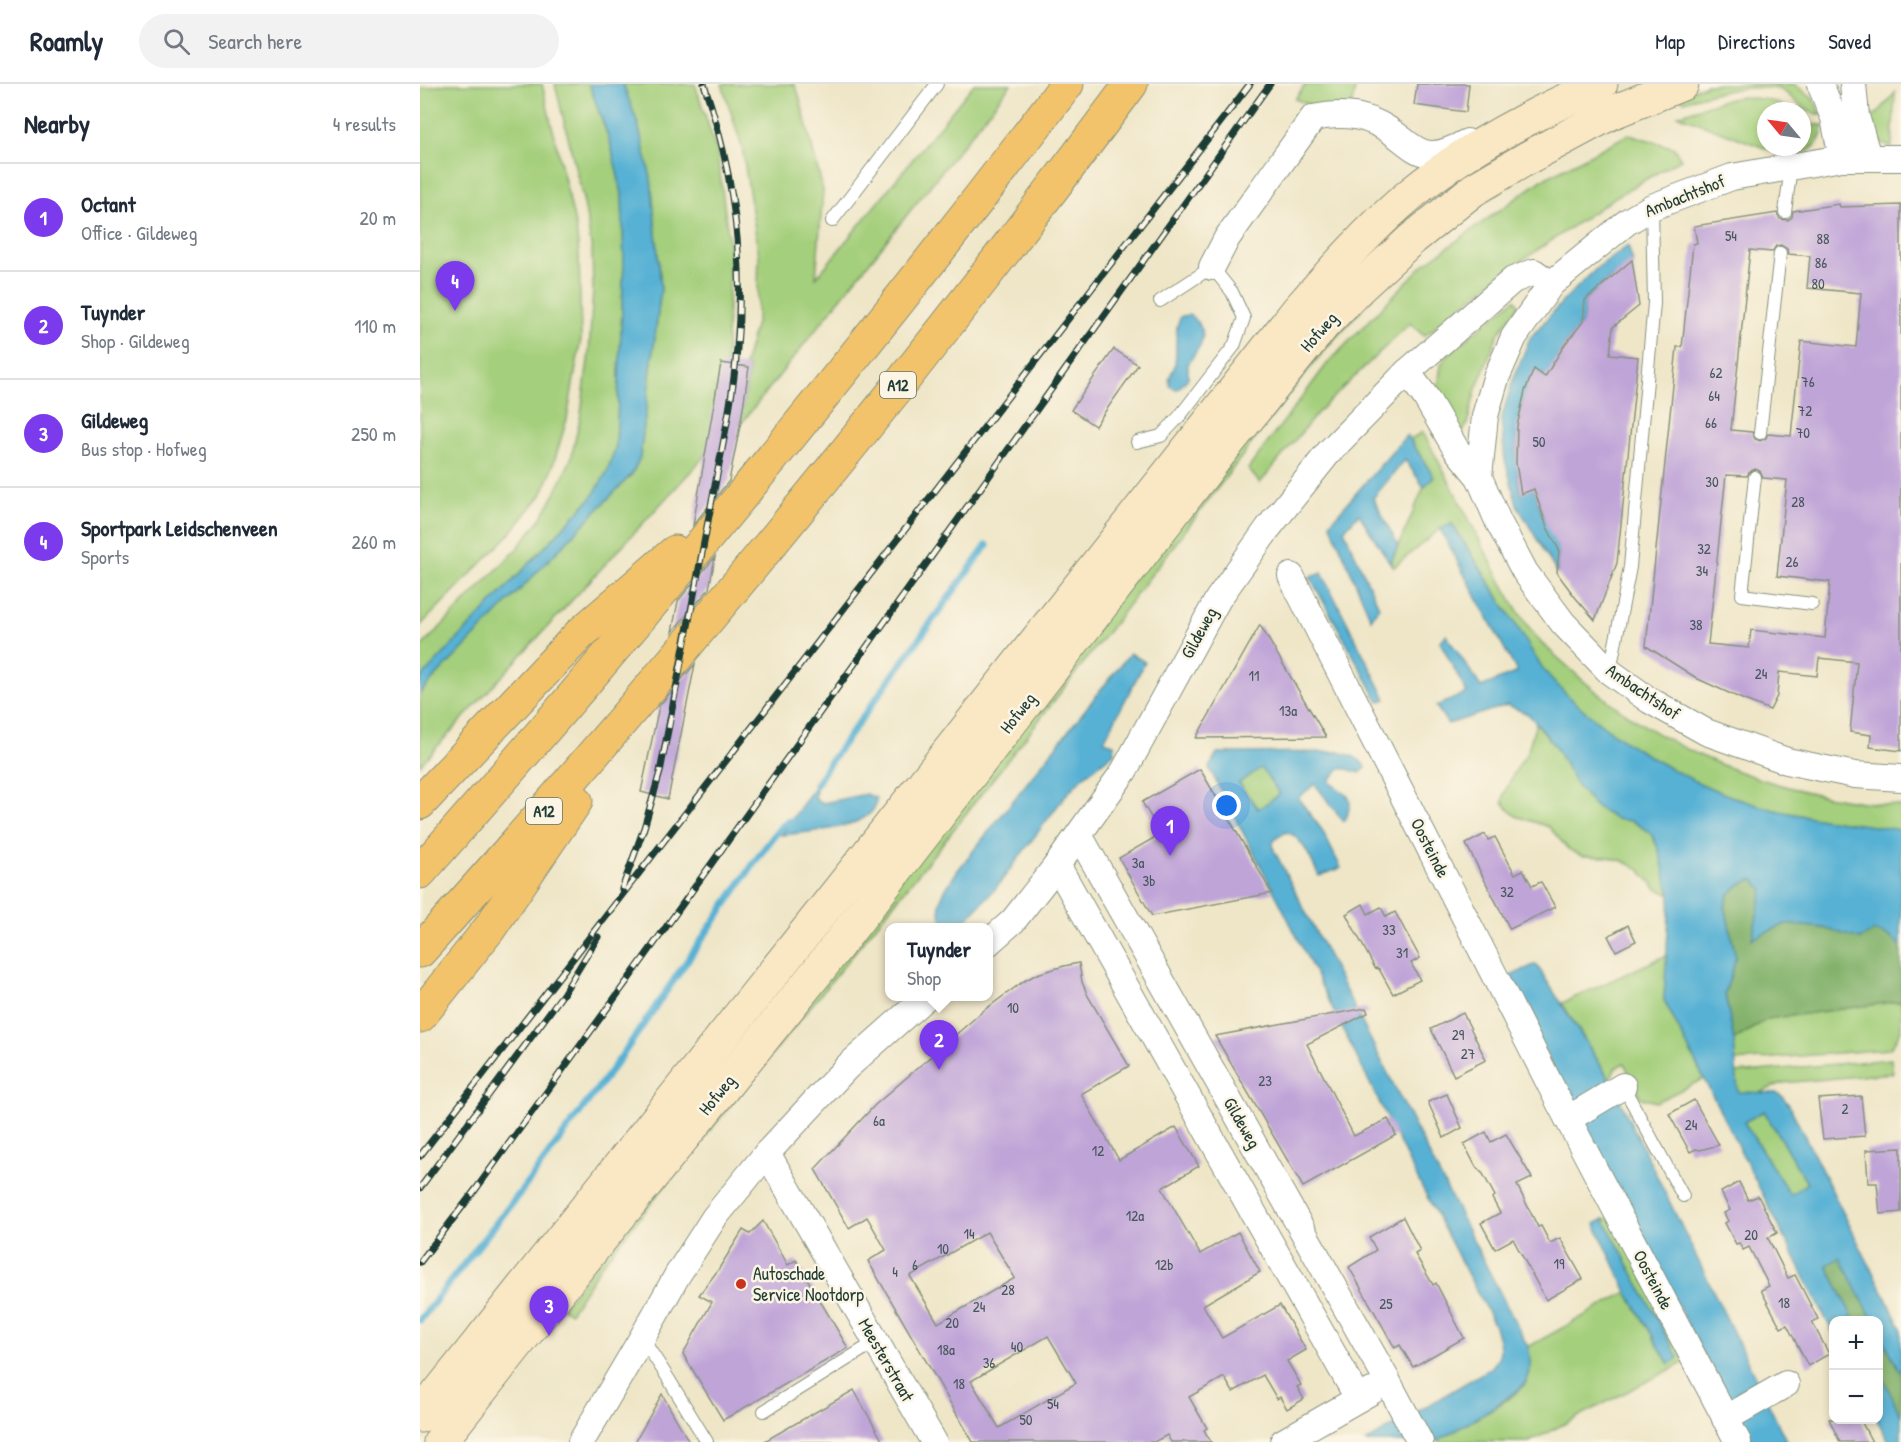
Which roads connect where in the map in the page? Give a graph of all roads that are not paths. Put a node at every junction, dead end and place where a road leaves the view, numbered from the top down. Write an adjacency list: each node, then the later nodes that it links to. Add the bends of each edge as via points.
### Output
1 (937, 84): 17 (lane)
2 (1067, 84): 27 (highway)
3 (1131, 84): 30 (highway, A12, via 873,416)
4 (1600, 84): 8 (main road, Hofweg)
5 (1682, 84): 53 (main road, Hofweg, via 1611,112 1473,190 1412,239 1324,324 817,972)
6 (1820, 84): 11 (street, via 1834,118)
7 (1853, 84): 10 (street, via 1856,116)
8 (1505, 131): 9 (street, via 1491,129 1448,153 1437,154 1416,151); 14 (main road, Hofweg, via 1462,156)
9 (1397, 135): 14 (street, via 1411,173); 19 (street, via 1371,120 1334,114 1313,118 1227,238)
10 (1868, 157): 11 (street, Ambachtshof); 12 (street, Ambachtshof)
11 (1842, 158): 13 (street, Ambachtshof)
12 (1901, 158)
13 (1791, 167): 15 (street, Ambachtshof, via 1732,177); 16 (lane)
14 (1410, 195): 51 (main road, Hofweg, via 1338,264 1297,311)
15 (1652, 207): 20 (street, Ambachtshof, via 1627,222); 31 (lane, via 1654,303 1630,567)
16 (1785, 212)
17 (832, 221)
18 (1780, 253): 23 (lane)
19 (1212, 267): 21 (lane); 24 (lane, via 1232,292 1244,318 1234,346 1161,436)
20 (1551, 284): 22 (street, via 1534,272 1513,280); 25 (street, Ambachtshof, via 1514,337 1496,378 1485,416)
21 (1160, 301)
22 (1407, 372): 25 (street, Ambachtshof, via 1456,449); 34 (street, Gildeweg, via 1329,452 1269,527 1218,599 1124,771)
23 (1760, 433)
24 (1137, 442)
25 (1479, 477): 31 (street, Ambachtshof, via 1525,572 1563,623)
26 (1755, 477): 29 (lane, via 1742,596)
27 (751, 486): 33 (highway, via 580,634); 36 (highway)
28 (1291, 576): 42 (street, Oosteinde)
29 (1812, 604)
30 (665, 670): 38 (highway, A12); 40 (highway, A12, via 489,929)
31 (1610, 672): 32 (street, Ambachtshof, via 1716,736 1787,761 1855,776)
32 (1901, 778)
33 (420, 803)
34 (1078, 835): 35 (street, Gildeweg); 47 (street, Gildeweg)
35 (1057, 865): 37 (street, Gildeweg, via 1013,921); 49 (street, Gildeweg)
36 (420, 872)
37 (993, 939)
38 (420, 951)
39 (921, 1001): 43 (street, via 847,1067)
40 (420, 1016)
41 (1619, 1089): 42 (street); 44 (lane)
42 (1572, 1117): 52 (street, Oosteinde)
43 (767, 1153): 45 (street, via 714,1218); 46 (street, Meesterstraat)
44 (1683, 1196)
45 (642, 1338): 54 (street); 55 (lane)
46 (876, 1342): 50 (lane); 56 (street, Meesterstraat)
47 (1388, 1382): 49 (street); 58 (street, Gildeweg)
48 (1786, 1384): 52 (street)
49 (1358, 1398): 57 (street)
50 (764, 1411)
51 (420, 1416)
52 (1730, 1416): 59 (street, Oosteinde)
53 (440, 1442)
54 (581, 1442)
55 (706, 1442)
56 (934, 1442)
57 (1283, 1442)
58 (1420, 1442)
59 (1738, 1442)

